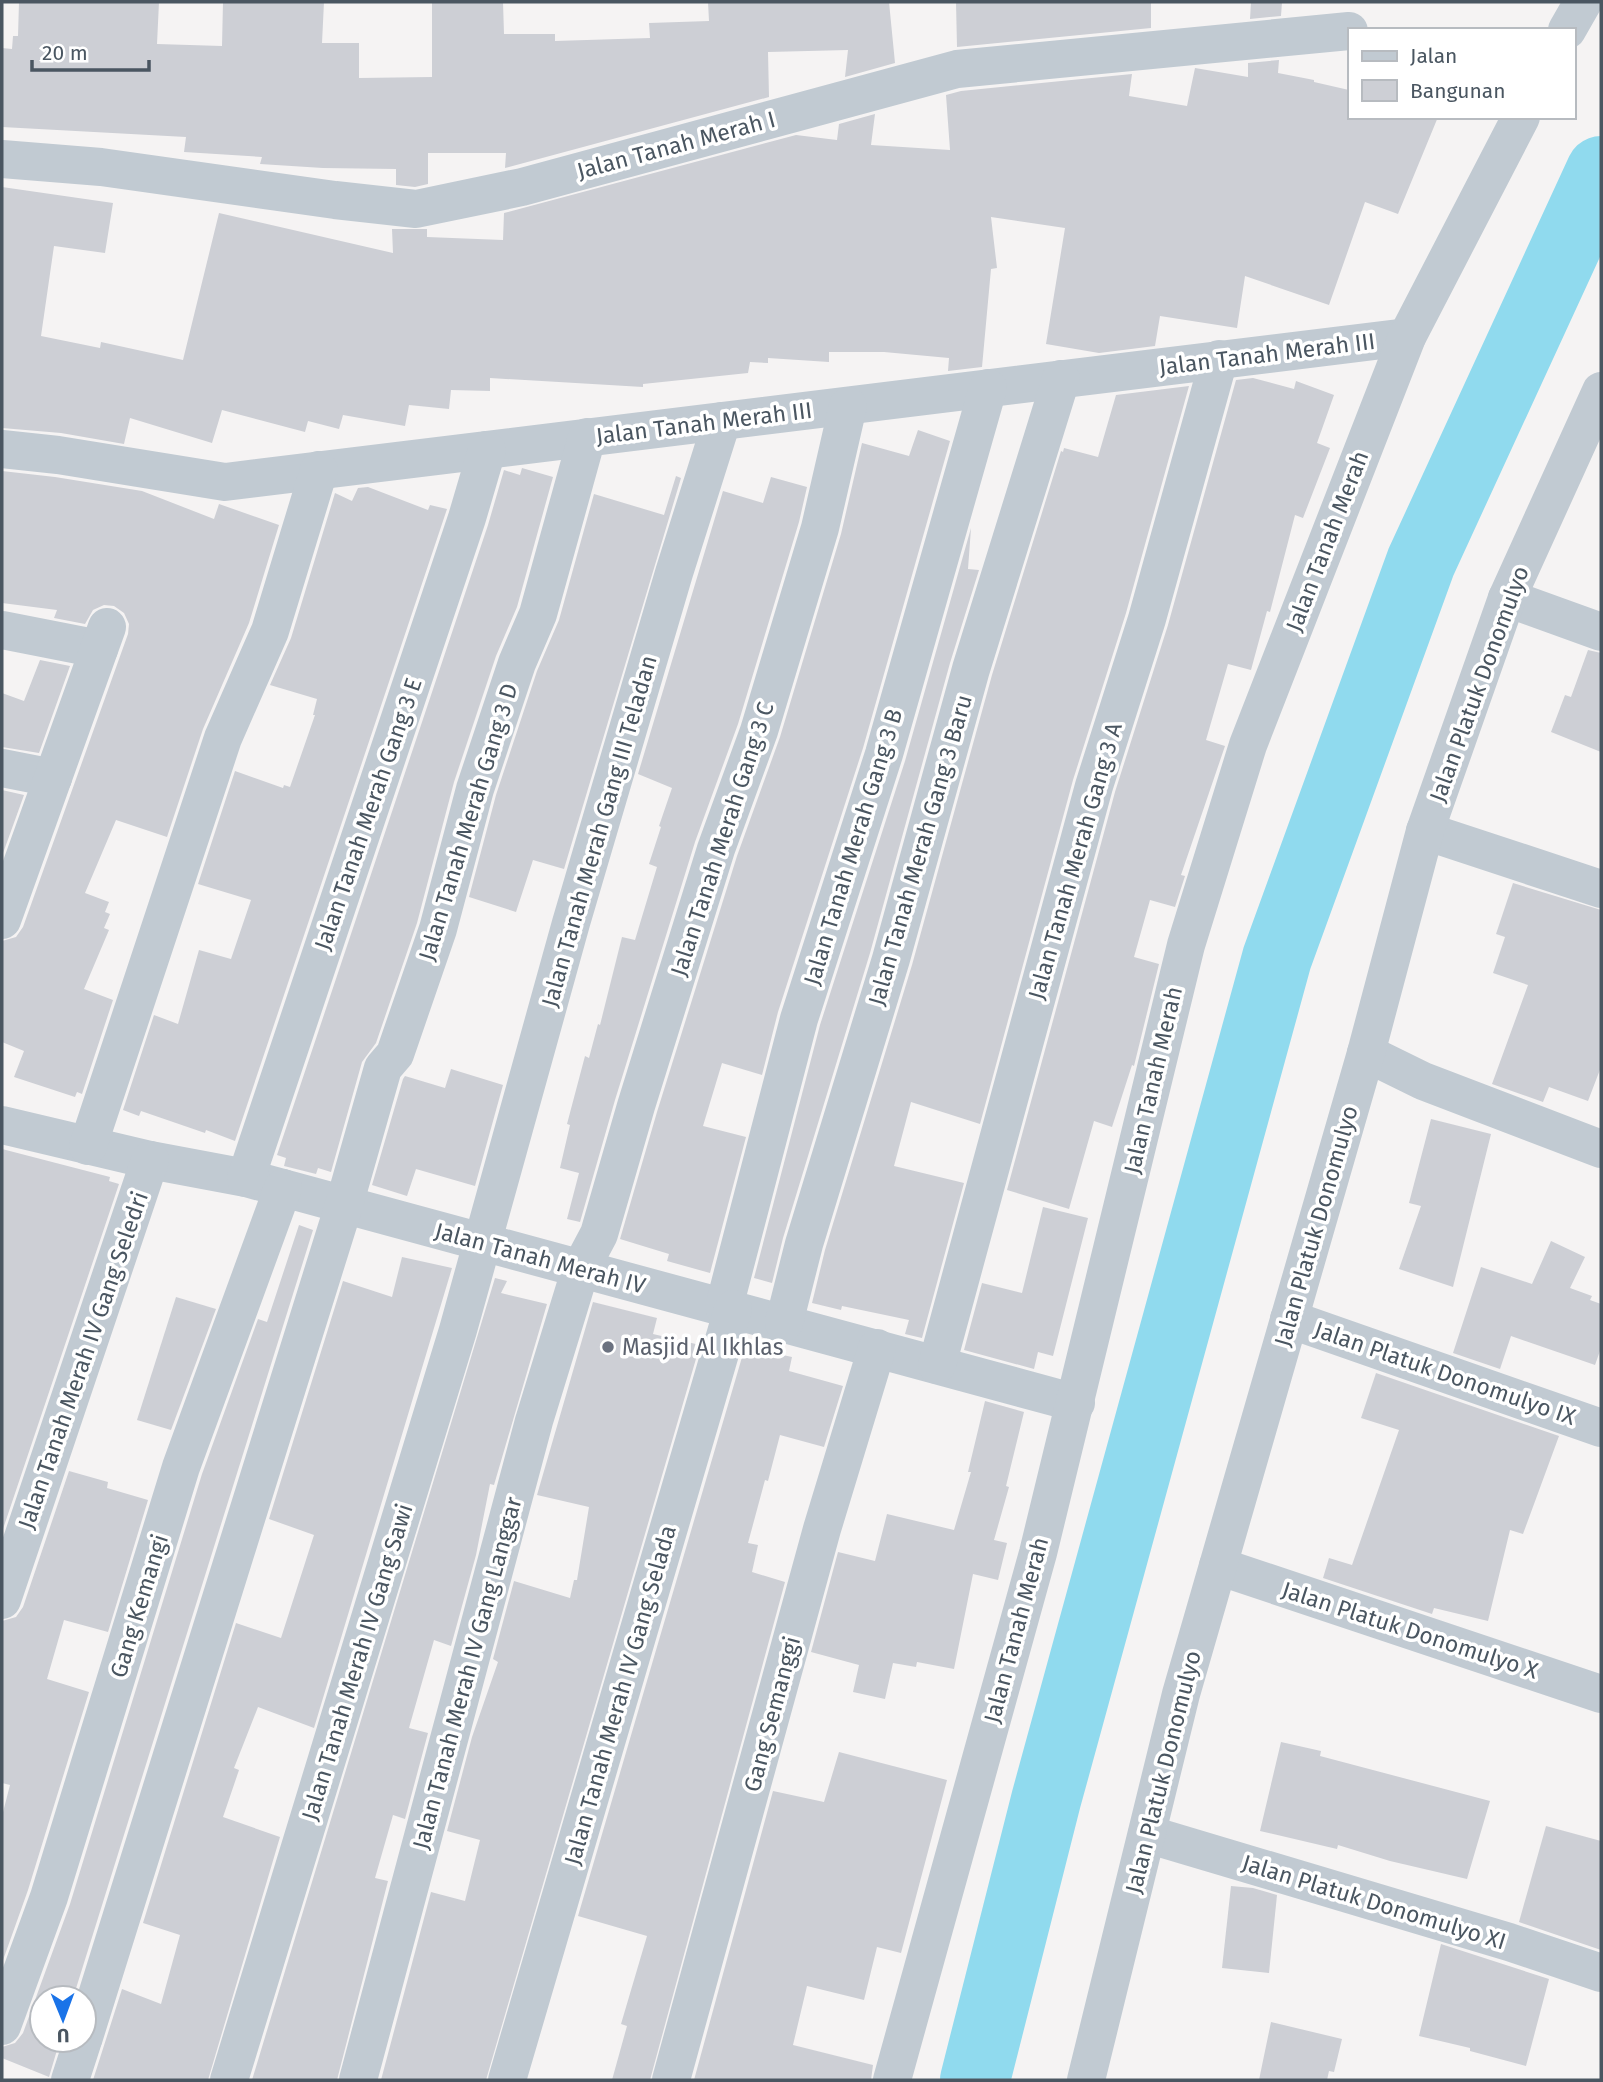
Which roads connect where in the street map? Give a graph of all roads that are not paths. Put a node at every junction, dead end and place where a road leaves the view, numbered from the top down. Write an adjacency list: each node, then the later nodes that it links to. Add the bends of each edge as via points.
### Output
1 (1583, 2): 3 (street)
2 (1346, 21): 5 (street, Jalan Tanah Merah I, via 957,69 522,187 416,209 101,167)
3 (1568, 28)
4 (1520, 119): 6 (street, Jalan Tanah Merah)
5 (2, 159)
6 (1407, 337): 7 (street, Jalan Tanah Merah III); 40 (street, Jalan Tanah Merah, via 1248,744 1210,865 1186,945)
7 (1219, 359): 8 (street, Jalan Tanah Merah III); 39 (street, Jalan Tanah Merah Gang 3 A, via 1147,619 1094,786)
8 (1061, 379): 9 (street, Jalan Tanah Merah III); 37 (street, Jalan Tanah Merah Gang 3 Baru, via 971,669)
9 (988, 388): 11 (street, Jalan Tanah Merah III); 35 (street, Jalan Tanah Merah Gang 3 B, via 884,754 799,1019)
10 (1601, 391): 17 (street, Jalan Platuk Donomulyo)
11 (848, 406): 12 (street, Jalan Tanah Merah III); 34 (street, Jalan Tanah Merah Gang 3 C, via 820,528 759,731 716,849 599,1234)
12 (722, 421): 13 (street, Jalan Tanah Merah III); 33 (street, Jalan Tanah Merah Gang III Teladan)
13 (587, 438): 15 (street, Jalan Tanah Merah III); 32 (street, Jalan Tanah Merah Gang 3 D, via 538,614 475,789 438,929 395,1054 383,1068)
14 (2, 449): 16 (street, Jalan Tanah Merah III, via 225,482)
15 (488, 450): 16 (street, Jalan Tanah Merah III); 30 (street, Jalan Tanah Merah Gang 3 E)
16 (319, 470): 27 (street, via 270,631 223,738)
17 (1507, 598): 19 (street); 22 (street, Jalan Platuk Donomulyo)
18 (2, 630): 21 (street, via 103,638)
19 (1601, 632)
20 (2, 768): 21 (street)
21 (53, 778): 24 (street)
22 (1425, 831): 23 (street); 25 (street, Jalan Platuk Donomulyo)
23 (1601, 889)
24 (2, 920)
25 (1366, 1052): 28 (street, via 1423,1082); 36 (street, Jalan Platuk Donomulyo)
26 (2, 1125): 27 (street, Jalan Tanah Merah IV)
27 (88, 1146): 29 (street, Jalan Tanah Merah IV)
28 (1601, 1149)
29 (150, 1160): 30 (street, Jalan Tanah Merah IV); 43 (street, Jalan Tanah Merah IV Gang Seledri)
30 (246, 1178): 31 (street, Jalan Tanah Merah IV)
31 (283, 1188): 32 (street, Jalan Tanah Merah IV); 48 (street, Gang Kemangi, via 181,1467 49,1897)
32 (344, 1205): 33 (street, Jalan Tanah Merah IV); 47 (street, Jalan Tanah Merah Gang 3 D)
33 (481, 1242): 34 (street, Jalan Tanah Merah IV); 51 (street, Jalan Tanah Merah IV Gang Sawi)
34 (581, 1268): 35 (street, Jalan Tanah Merah IV); 52 (street, Jalan Tanah Merah IV Gang Langgar, via 534,1421)
35 (729, 1308): 37 (street, Jalan Tanah Merah IV); 53 (street, Jalan Tanah Merah IV Gang Selada)
36 (1289, 1319): 41 (street, Jalan Platuk Donomulyo IX); 42 (street, Jalan Platuk Donomulyo)
37 (784, 1323): 38 (street, Jalan Tanah Merah IV)
38 (877, 1348): 39 (street, Jalan Tanah Merah IV); 54 (street, Gang Semanggi, via 822,1529)
39 (937, 1365): 40 (street, Jalan Tanah Merah IV)
40 (1076, 1404): 55 (street, Jalan Tanah Merah)
41 (1601, 1427)
42 (1218, 1566): 44 (street, Jalan Platuk Donomulyo X); 45 (street, Jalan Platuk Donomulyo)
43 (2, 1600)
44 (1601, 1694)
45 (1147, 1834): 46 (street, Jalan Platuk Donomulyo XI); 56 (street, Jalan Platuk Donomulyo)
46 (1601, 1973)
47 (98, 1990)
48 (2, 2026)
49 (78, 2054): 50 (street, Jalan Tanah Merah Gang 3 D)
50 (71, 2080)
51 (229, 2080)
52 (358, 2080)
53 (508, 2080)
54 (671, 2080)
55 (892, 2080)
56 (1086, 2080)

